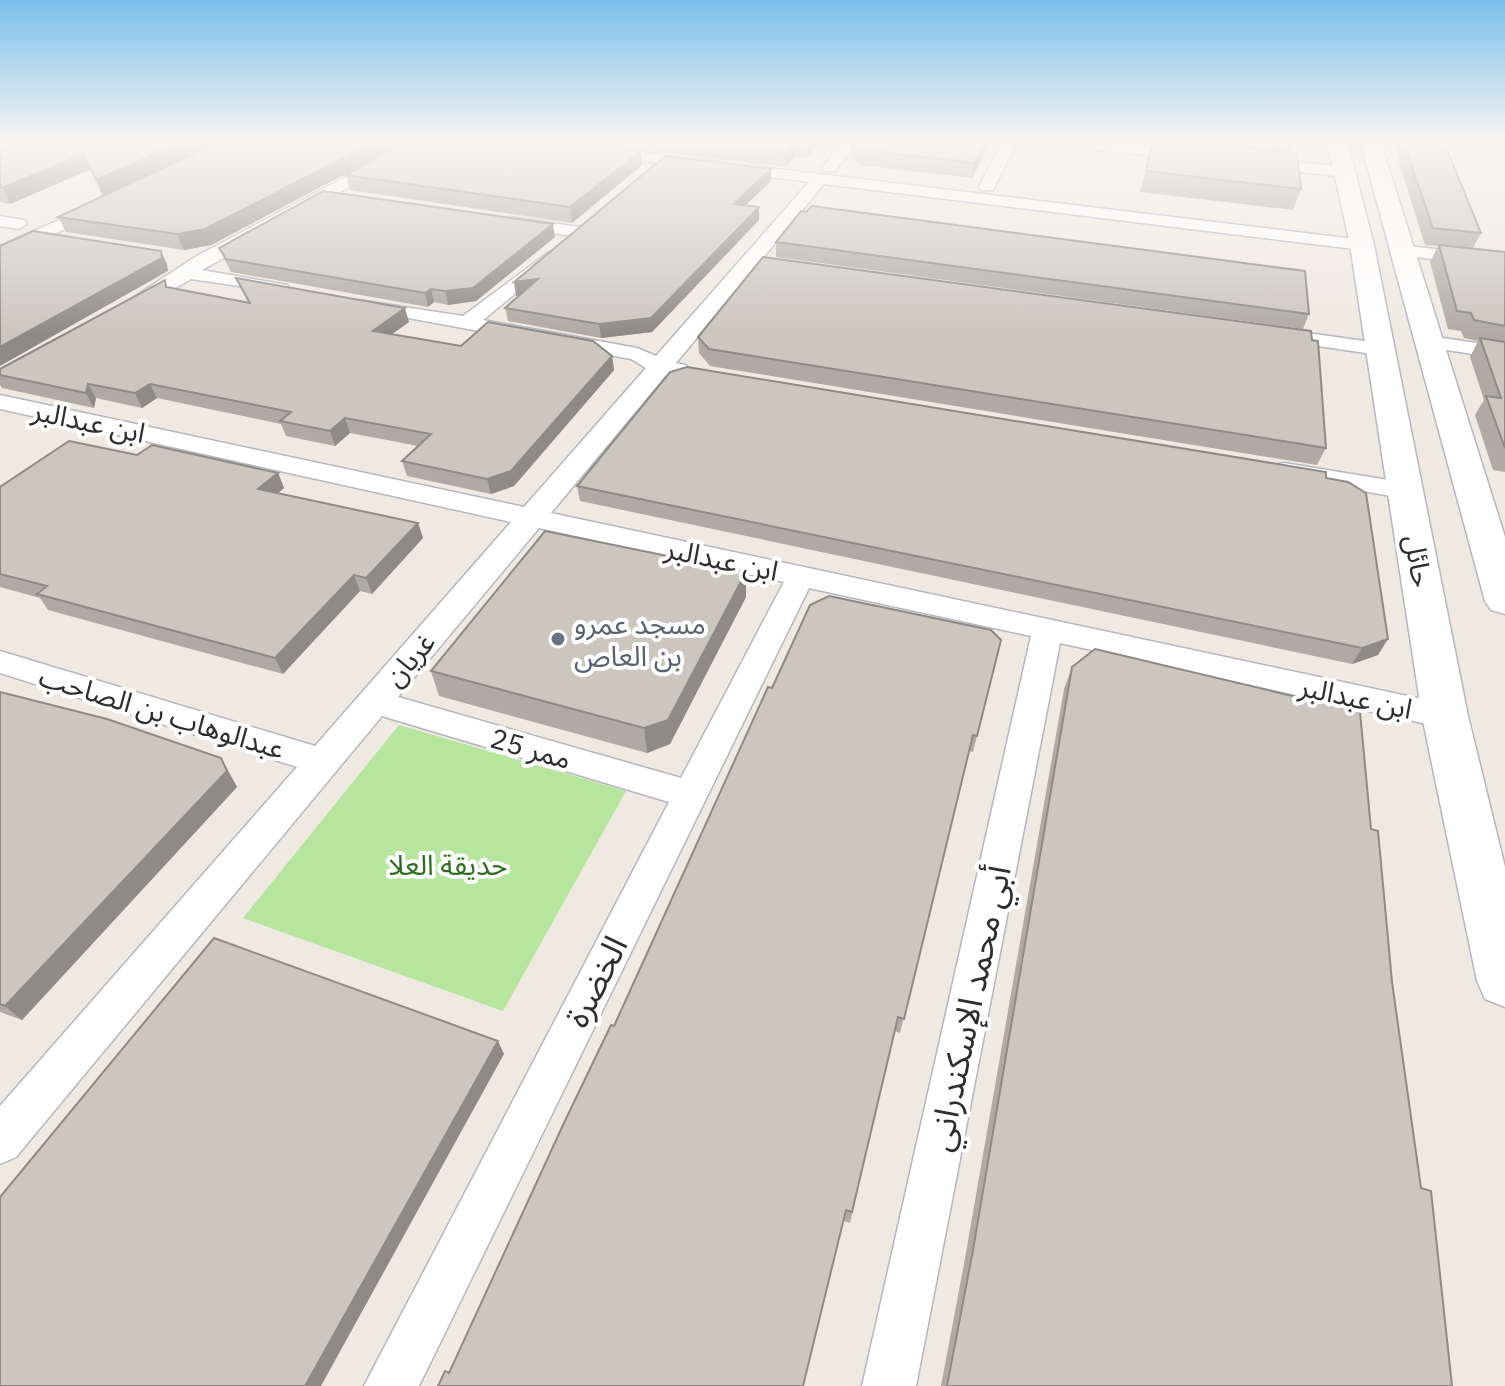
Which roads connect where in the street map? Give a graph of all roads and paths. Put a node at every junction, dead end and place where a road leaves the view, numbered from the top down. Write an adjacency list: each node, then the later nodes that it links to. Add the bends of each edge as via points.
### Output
1 (93, 205): 9 (street)
2 (307, 205): 20 (street)
3 (799, 205): 17 (street, غريان)
4 (1092, 205): 10 (street)
5 (1119, 205): 10 (street)
6 (1353, 205): 12 (street, حائل)
7 (1388, 205): 14 (street)
8 (490, 219): 24 (street, via 585,227)
9 (22, 225): 11 (street); 13 (street); 15 (street)
10 (1286, 227): 12 (street)
11 (0, 232)
12 (1360, 236): 27 (street, حائل)
13 (67, 240)
14 (1401, 250): 18 (street); 26 (street)
15 (0, 253)
16 (171, 257): 20 (street)
17 (749, 262): 19 (street); 29 (street, غريان)
18 (1505, 263)
19 (781, 266)
20 (194, 267): 21 (street); 23 (street)
21 (297, 292)
22 (343, 301): 24 (street)
23 (108, 318)
24 (468, 322): 29 (street, via 637,354)
25 (1253, 332): 27 (street)
26 (1428, 342): 28 (street); 33 (street)
27 (1379, 349): 32 (street, حائل)
28 (1505, 353)
29 (659, 367): 30 (street); 37 (street, غريان)
30 (706, 375)
31 (0, 402): 37 (street, ابن عبدالبر)
32 (1392, 408): 33 (street); 35 (street, حائل)
33 (1450, 418): 36 (street)
34 (1267, 468): 35 (street)
35 (1407, 491): 43 (street, حائل)
36 (1491, 513): 39 (street)
37 (531, 518): 38 (street, ابن عبدالبر); 42 (street, غريان)
38 (801, 576): 40 (street, ابن عبدالبر); 45 (street, الخضرة)
39 (1505, 601)
40 (1047, 630): 43 (street, ابن عبدالبر); 49 (street, أبي محمد الإسكندراني)
41 (4, 667): 44 (street, عبدالوهاب بن الصاحب)
42 (373, 702): 44 (street, غريان); 45 (street, ممر 25)
43 (1445, 716): 46 (street, حائل)
44 (323, 762): 47 (street, غريان)
45 (690, 794): 48 (street, الخضرة)
46 (1505, 981)
47 (0, 1141)
48 (391, 1386)
49 (889, 1386)

